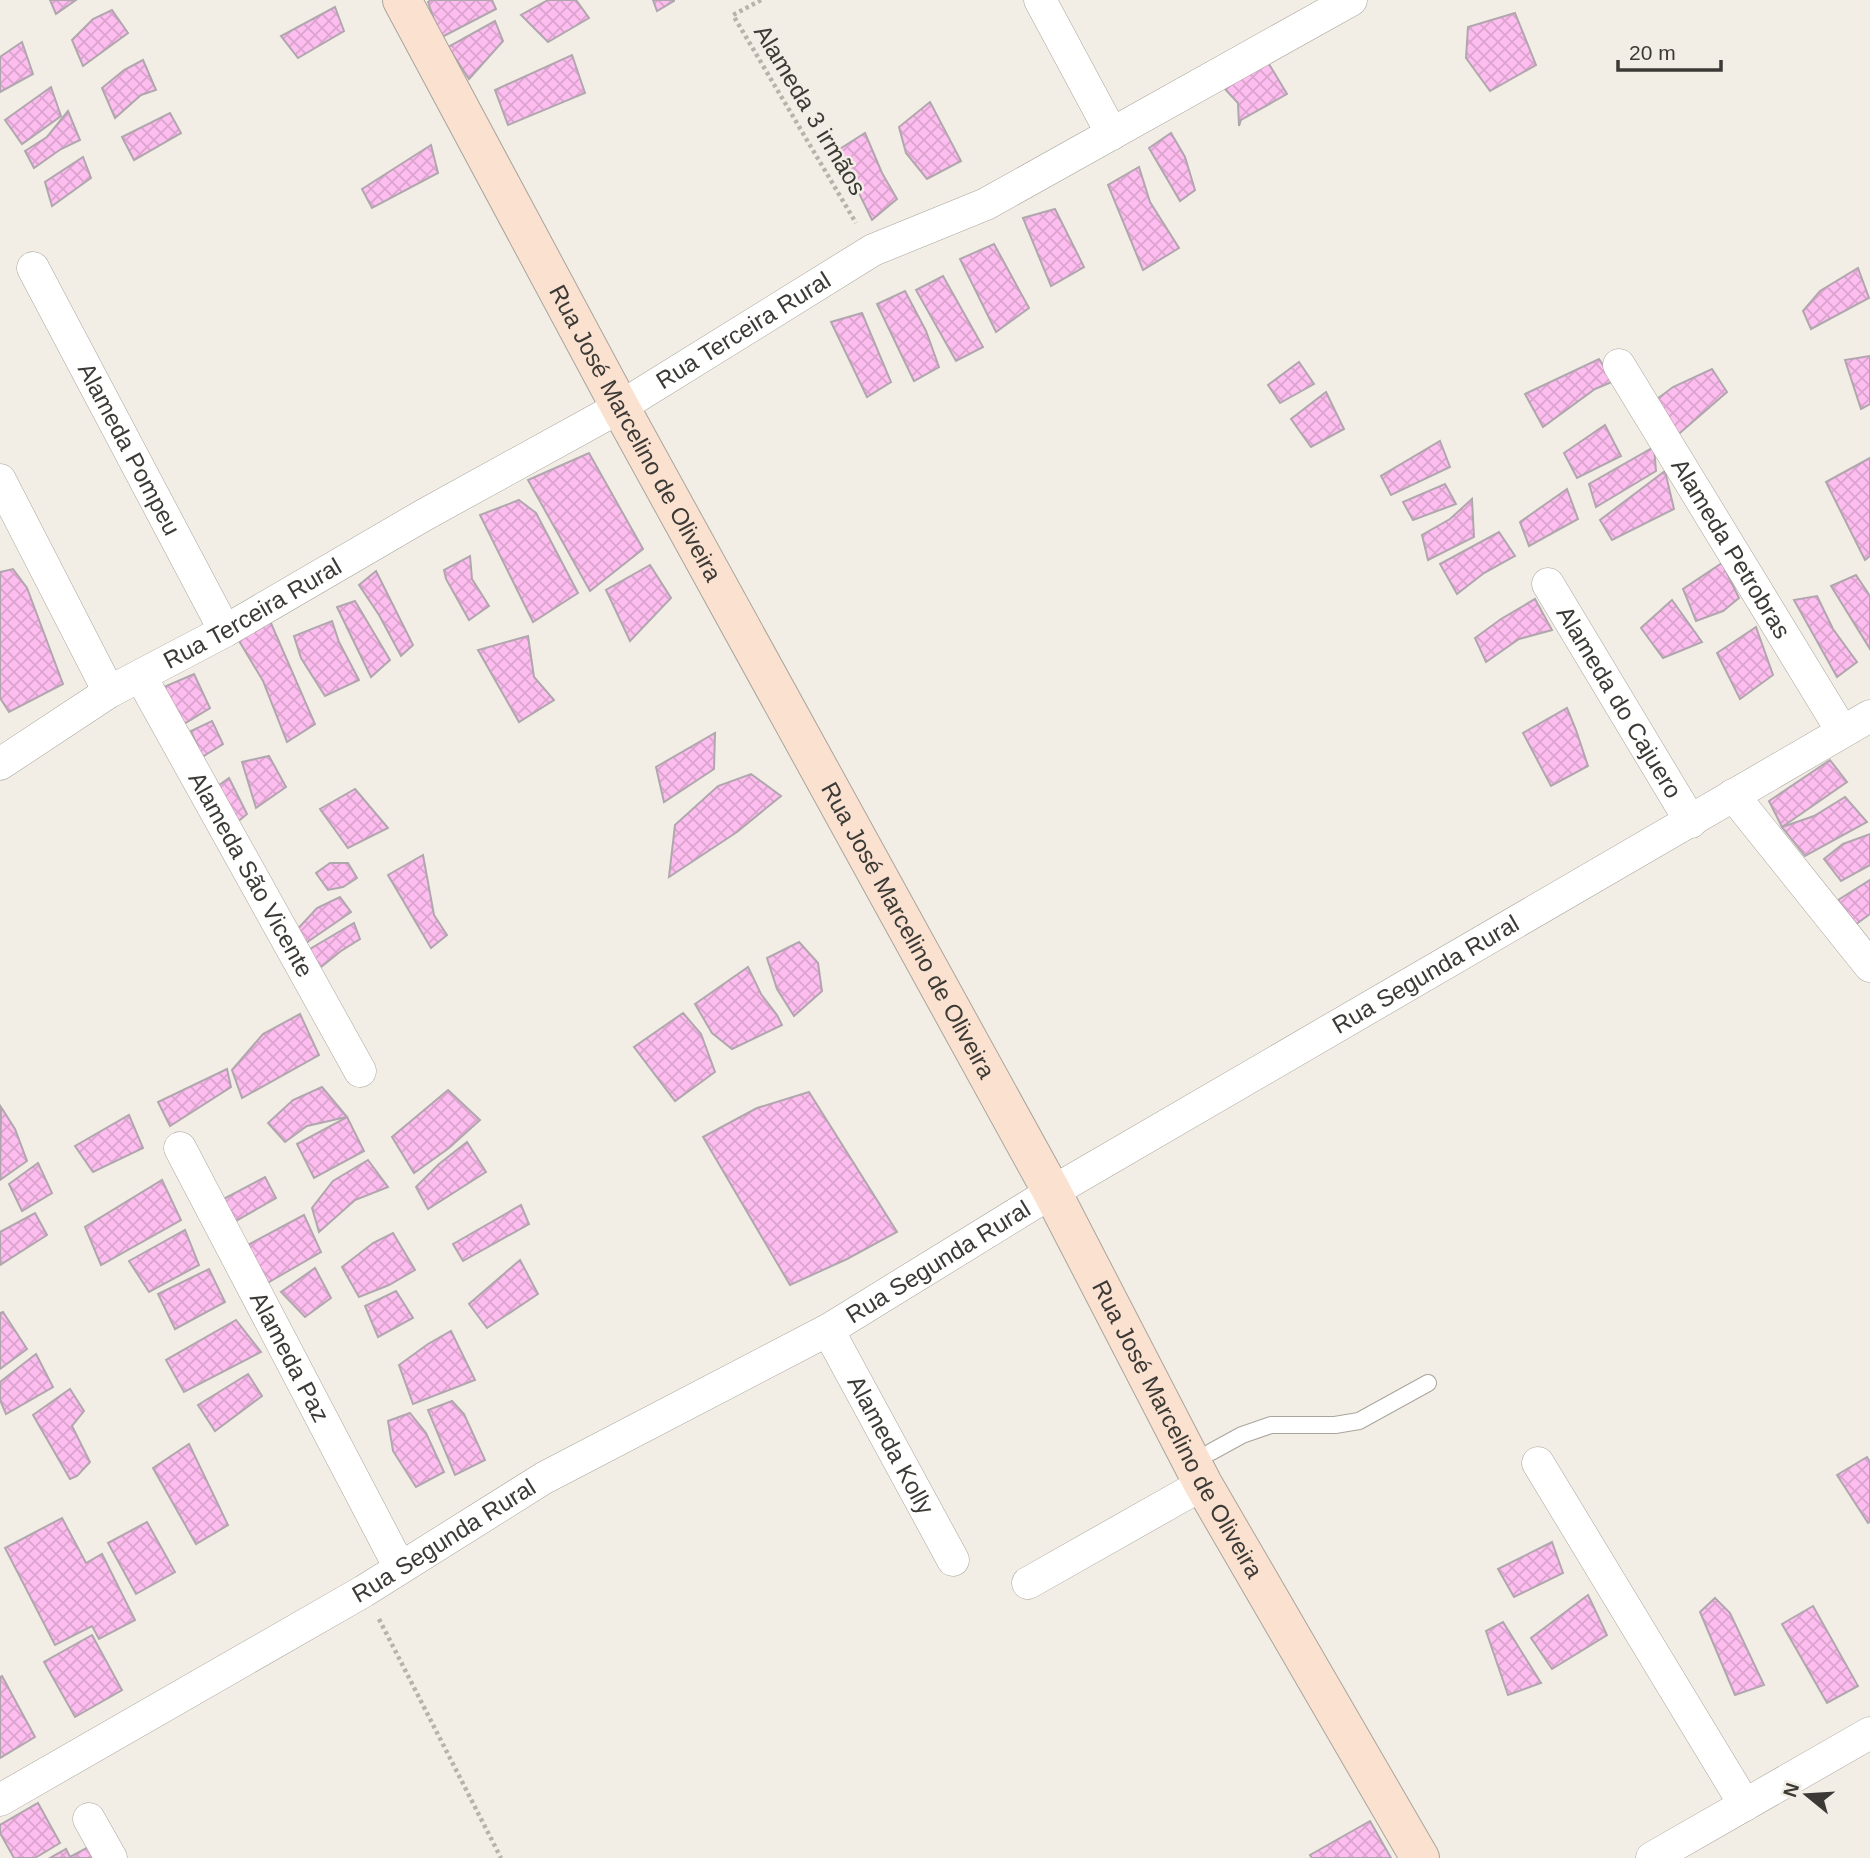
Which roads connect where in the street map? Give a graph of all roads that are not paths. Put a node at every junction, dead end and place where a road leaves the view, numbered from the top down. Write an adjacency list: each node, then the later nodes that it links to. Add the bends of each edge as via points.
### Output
1 (402, 0): 7 (street, Rua José Marcelino de Oliveira)
2 (1040, 0): 4 (street)
3 (1351, 0): 4 (street, Rua Terceira Rural)
4 (1112, 134): 7 (street, Rua Terceira Rural, via 986,204 873,250)
5 (33, 268): 10 (street, Alameda Pompeu)
6 (1619, 365): 14 (street, Alameda Petrobras)
7 (620, 407): 10 (street, Rua Terceira Rural); 21 (street, Rua José Marcelino de Oliveira)
8 (0, 480): 12 (street)
9 (1548, 584): 17 (street, Alameda do Cajuero)
10 (225, 631): 11 (street, Rua Terceira Rural)
11 (141, 677): 12 (street, Rua Terceira Rural); 19 (street, Alameda São Vicente)
12 (109, 692): 15 (street, Rua Terceira Rural)
13 (1870, 716): 14 (street, Rua Segunda Rural)
14 (1842, 732): 16 (street, Rua Segunda Rural)
15 (0, 764)
16 (1733, 795): 17 (street, Rua Segunda Rural); 18 (street)
17 (1691, 822): 21 (street, Rua Segunda Rural)
18 (1870, 966)
19 (360, 1071)
20 (180, 1148): 27 (street, Alameda Paz)
21 (1052, 1192): 22 (street, Rua Segunda Rural); 25 (street, Rua José Marcelino de Oliveira)
22 (828, 1329): 26 (street, Alameda Kolly); 27 (street, Rua Segunda Rural, via 544,1478)
23 (1428, 1383): 25 (lane, via 1359,1421 1271,1425 1242,1435)
24 (1538, 1463): 31 (street)
25 (1202, 1466): 28 (street); 34 (street, Rua José Marcelino de Oliveira)
26 (953, 1560)
27 (400, 1568): 30 (street, Rua Segunda Rural, via 245,1674)
28 (1028, 1583)
29 (1870, 1733): 31 (street)
30 (0, 1800)
31 (1745, 1805): 35 (street)
32 (89, 1819): 33 (street)
33 (111, 1858)
34 (1420, 1858)
35 (1652, 1858)

